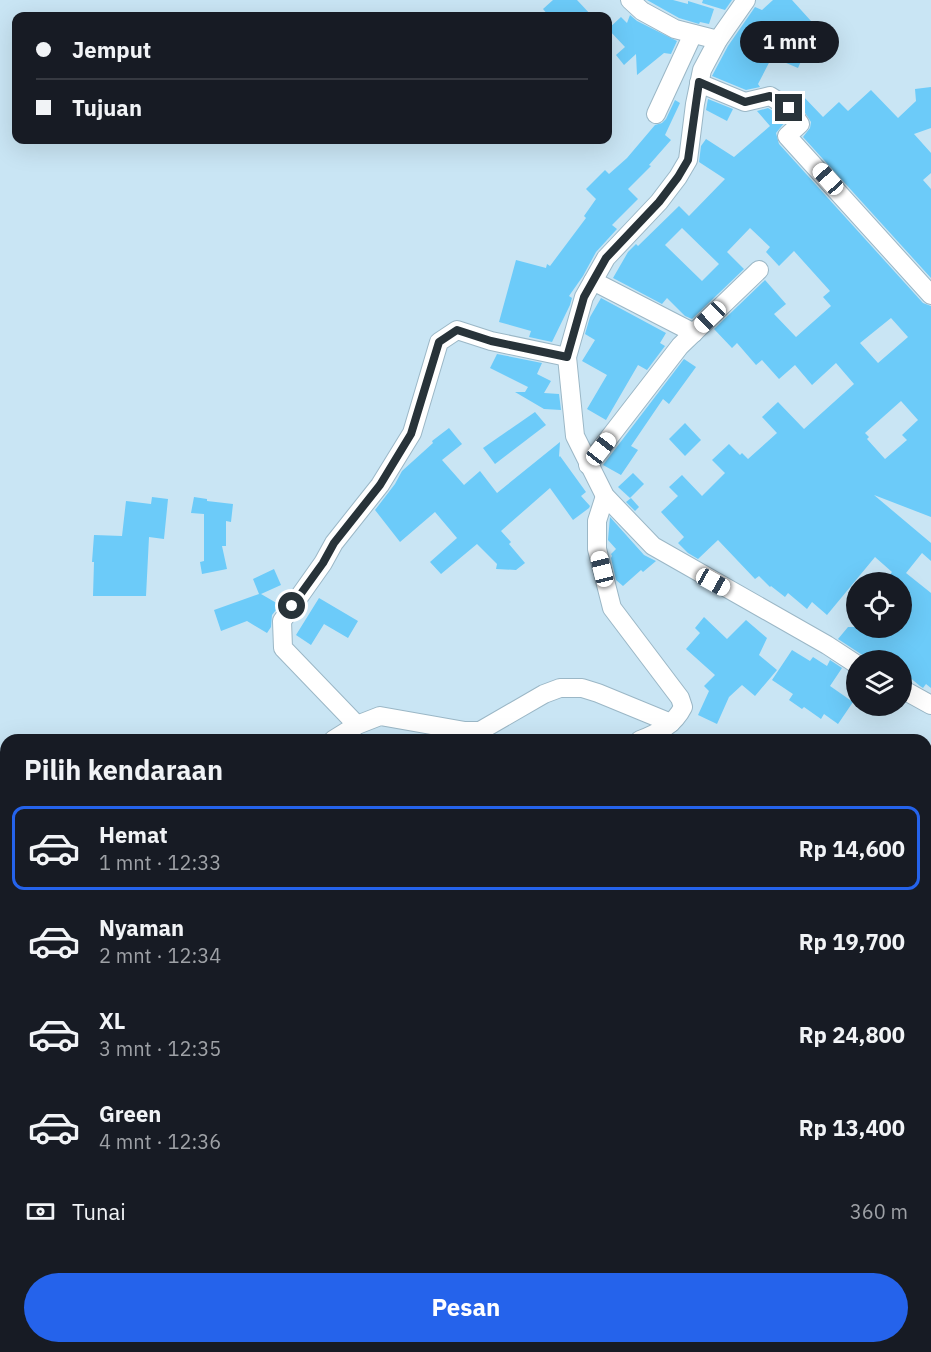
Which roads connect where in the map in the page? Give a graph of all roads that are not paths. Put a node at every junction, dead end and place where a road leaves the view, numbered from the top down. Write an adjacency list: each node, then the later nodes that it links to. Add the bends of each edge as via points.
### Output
1 (630, 0): 3 (street, via 675,29)
2 (746, 0): 4 (street)
3 (693, 34): 4 (street); 6 (street)
4 (718, 40): 5 (street)
5 (699, 82): 8 (street, via 688,160 659,202 606,258); 9 (street, via 745,102 770,96 789,108 800,123 787,136)
6 (656, 114)
7 (759, 270): 10 (street)
8 (593, 281): 10 (street); 11 (street, via 584,297)
9 (931, 295)
10 (694, 333): 12 (street, via 659,371)
11 (567, 357): 12 (street, via 575,436); 18 (street, via 457,330 439,342 411,434 380,485 334,543 282,621 283,648)
12 (588, 465): 13 (street)
13 (605, 496): 14 (street, via 653,546); 17 (street, via 597,521 597,549 612,608 680,698 683,707)
14 (846, 657)
15 (912, 695): 16 (street)
16 (931, 705)
17 (671, 723): 18 (street, via 598,693 560,688 480,731 380,716); 20 (street)
18 (357, 725): 19 (street)
19 (343, 734)
20 (655, 734)

